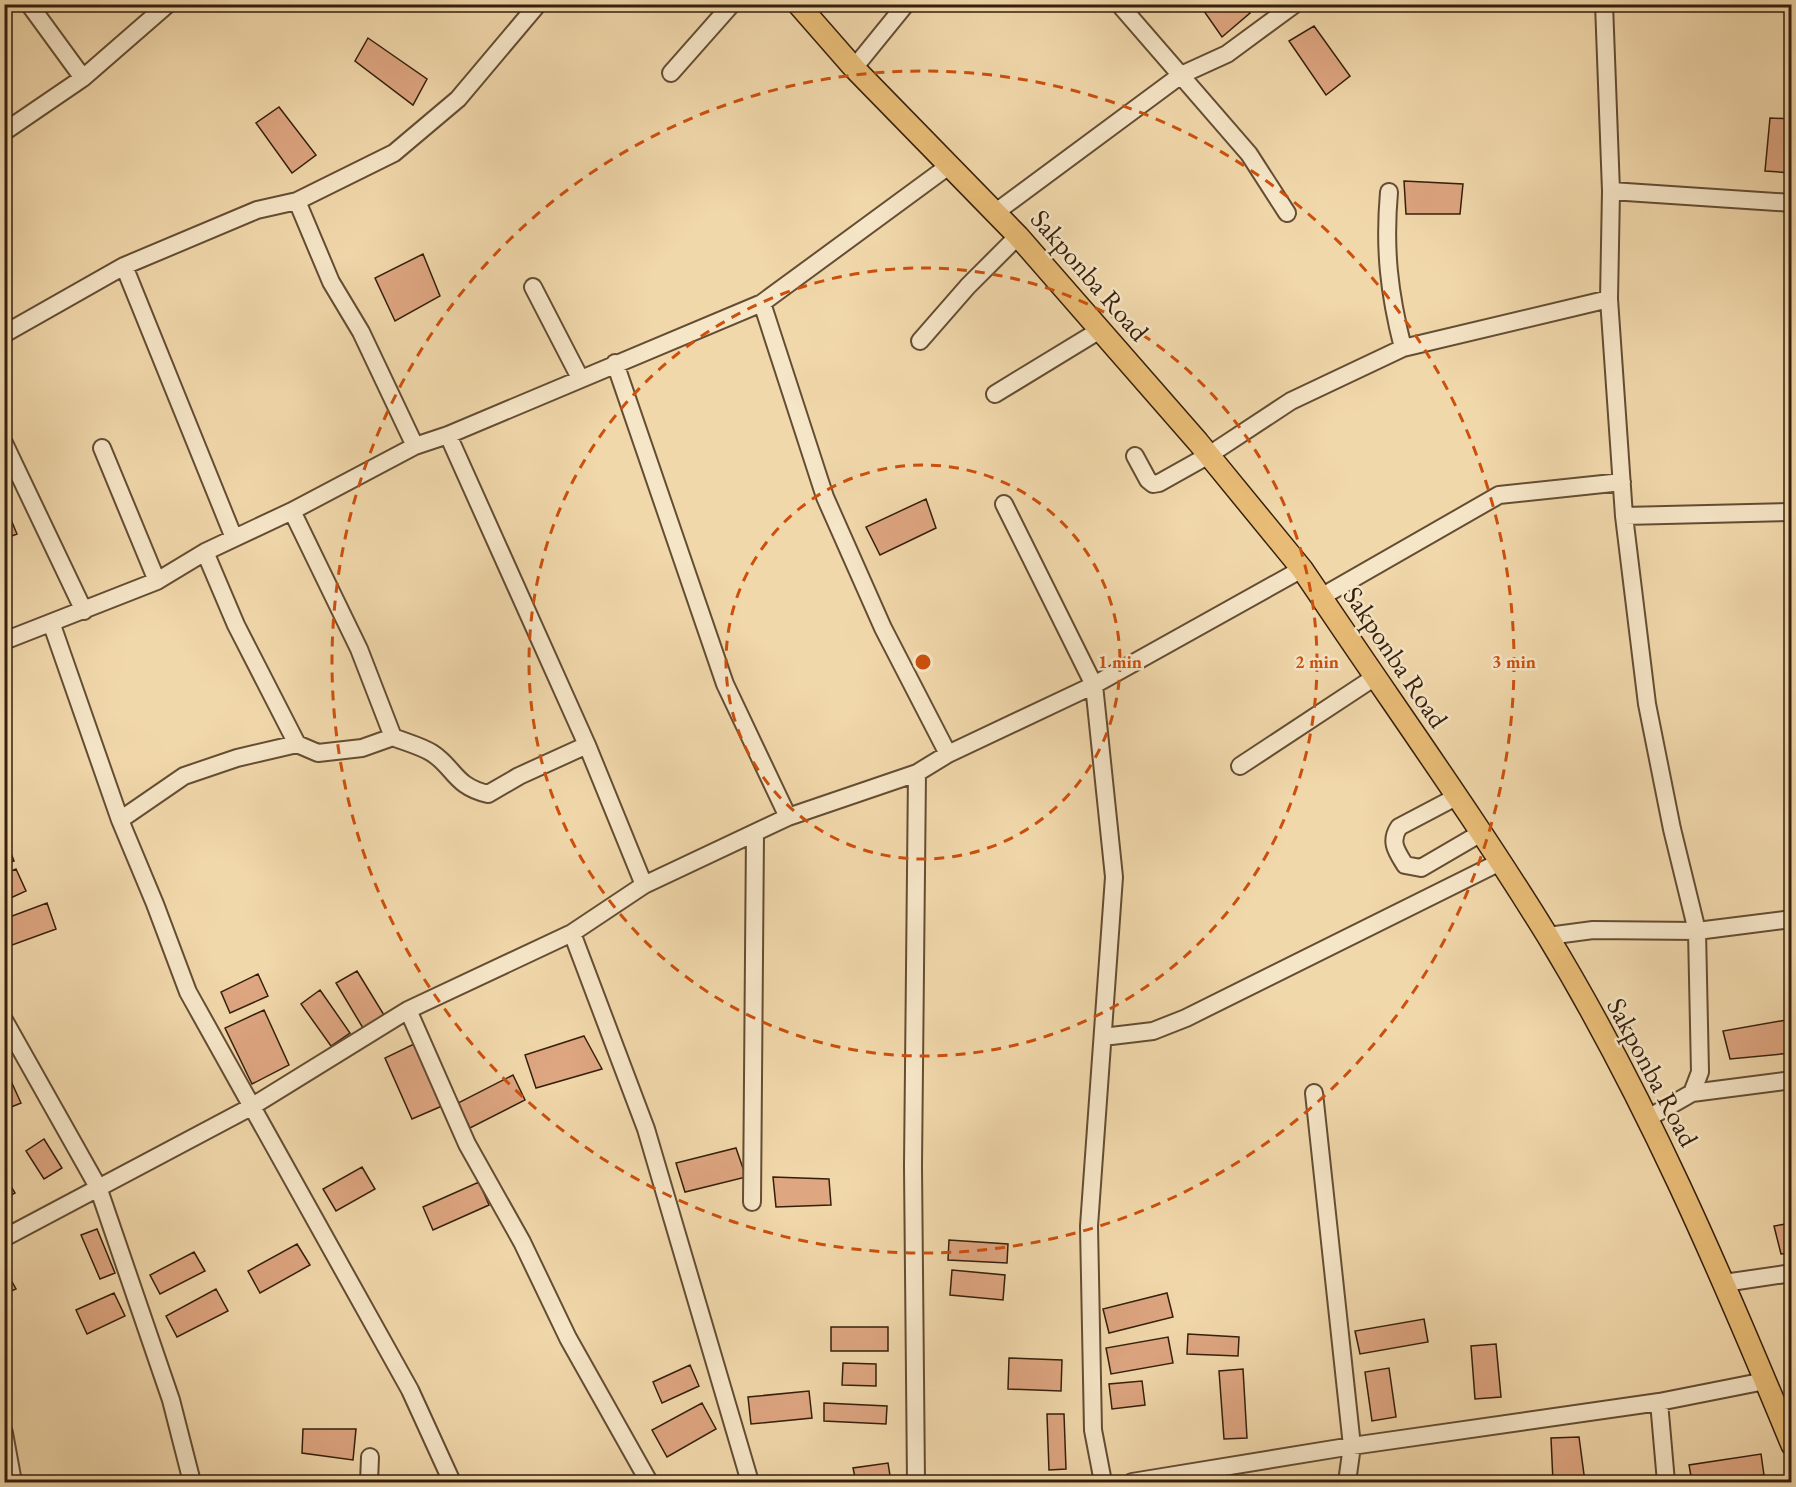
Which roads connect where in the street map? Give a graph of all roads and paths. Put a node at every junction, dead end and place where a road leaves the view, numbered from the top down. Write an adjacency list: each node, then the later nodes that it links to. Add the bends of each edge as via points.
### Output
1 (29, 4): 13 (street)
2 (168, 4): 13 (street)
3 (538, 4): 18 (street, via 458,99 394,153)
4 (798, 4): 10 (main road, Sakponba Road)
5 (906, 4): 10 (street)
6 (1119, 4): 12 (street)
7 (1294, 4): 12 (street, via 1227,54)
8 (1604, 4): 16 (street)
9 (728, 6): 11 (street)
10 (854, 68): 15 (main road, Sakponba Road)
11 (670, 73)
12 (1181, 75): 20 (street); 21 (street, via 1249,154)
13 (83, 78): 14 (street)
14 (4, 132)
15 (950, 165): 20 (main road, Sakponba Road); 26 (street)
16 (1611, 191): 19 (street); 25 (street)
17 (1389, 192): 30 (street, via 1385,235 1388,273)
18 (297, 201): 23 (street, via 257,210); 36 (street, via 331,282 361,332)
19 (1791, 203)
20 (996, 212): 22 (main road, Sakponba Road)
21 (1287, 213)
22 (1018, 236): 27 (main road, Sakponba Road); 29 (street, via 968,285)
23 (124, 266): 28 (street); 45 (street)
24 (533, 287): 32 (street)
25 (1609, 299): 30 (street); 40 (street)
26 (762, 303): 31 (street); 58 (street, via 825,497 883,628)
27 (1100, 330): 33 (street); 38 (main road, Sakponba Road)
28 (4, 334)
29 (921, 341)
30 (1403, 348): 38 (street, via 1291,401)
31 (615, 363): 32 (street); 62 (street, via 725,684)
32 (580, 378): 34 (street)
33 (994, 394)
34 (448, 435): 36 (street); 57 (street)
35 (4, 443): 50 (street)
36 (415, 446): 42 (street)
37 (102, 447): 48 (street)
38 (1209, 455): 39 (street, via 1153,484); 47 (main road, Sakponba Road)
39 (1135, 456)
40 (1622, 482): 44 (street); 49 (street, via 1499,495)
41 (1004, 504): 54 (street)
42 (292, 511): 45 (street); 55 (street, via 359,649)
43 (1791, 512): 44 (street)
44 (1624, 516): 69 (street, via 1647,704)
45 (234, 538): 46 (street)
46 (205, 552): 48 (street); 56 (street, via 236,625)
47 (1302, 569): 49 (main road, Sakponba Road); 54 (street)
48 (157, 581): 50 (street)
49 (1322, 597): 53 (main road, Sakponba Road)
50 (84, 611): 51 (street)
51 (52, 625): 52 (street); 63 (street)
52 (4, 641)
53 (1375, 677): 59 (street); 61 (main road, Sakponba Road)
54 (1094, 685): 58 (street); 74 (street, via 1114,877)
55 (393, 736): 56 (street, via 362,748 318,753); 57 (street, via 433,754 459,782 488,794)
56 (297, 744): 63 (street, via 184,776)
57 (587, 745): 67 (street)
58 (948, 754): 60 (street)
59 (1240, 766)
60 (917, 772): 62 (street); 97 (street, via 913,1154)
61 (1456, 797): 65 (main road, Sakponba Road); 65 (street, via 1399,827 1393,844 1405,865 1421,868)
62 (788, 818): 64 (street)
63 (120, 820): 78 (street, via 188,992)
64 (755, 833): 67 (street); 81 (street)
65 (1481, 833): 66 (main road, Sakponba Road)
66 (1500, 862): 71 (main road, Sakponba Road); 74 (street, via 1186,1018 1153,1031)
67 (644, 885): 70 (street)
68 (1791, 919): 69 (street)
69 (1697, 931): 71 (street, via 1593,930); 77 (street, via 1700,1072)
70 (572, 933): 72 (street); 96 (street, via 646,1129)
71 (1548, 936): 79 (main road, Sakponba Road)
72 (408, 1010): 78 (street); 95 (street, via 467,1144 522,1242 568,1338)
73 (4, 1020): 80 (street)
74 (1103, 1037): 98 (street, via 1089,1226 1093,1430)
75 (1791, 1080): 77 (street)
76 (1314, 1092): 89 (street)
77 (1692, 1093): 79 (street)
78 (251, 1107): 80 (street); 94 (street, via 410,1390)
79 (1648, 1118): 84 (main road, Sakponba Road)
80 (98, 1187): 82 (street); 92 (street, via 171,1400)
81 (752, 1202)
82 (4, 1238)
83 (1791, 1273): 84 (street)
84 (1724, 1283): 85 (main road, Sakponba Road)
85 (1765, 1381): 86 (street); 88 (main road, Sakponba Road)
86 (1659, 1402): 89 (street); 101 (street)
87 (4, 1433): 91 (street)
88 (1791, 1445)
89 (1352, 1446): 99 (street); 100 (street)
90 (370, 1457): 93 (street)
91 (13, 1482)
92 (192, 1482)
93 (369, 1482)
94 (452, 1482)
95 (649, 1482)
96 (750, 1482)
97 (916, 1482)
98 (1103, 1482)
99 (1132, 1482)
100 (1347, 1482)
101 (1666, 1482)

